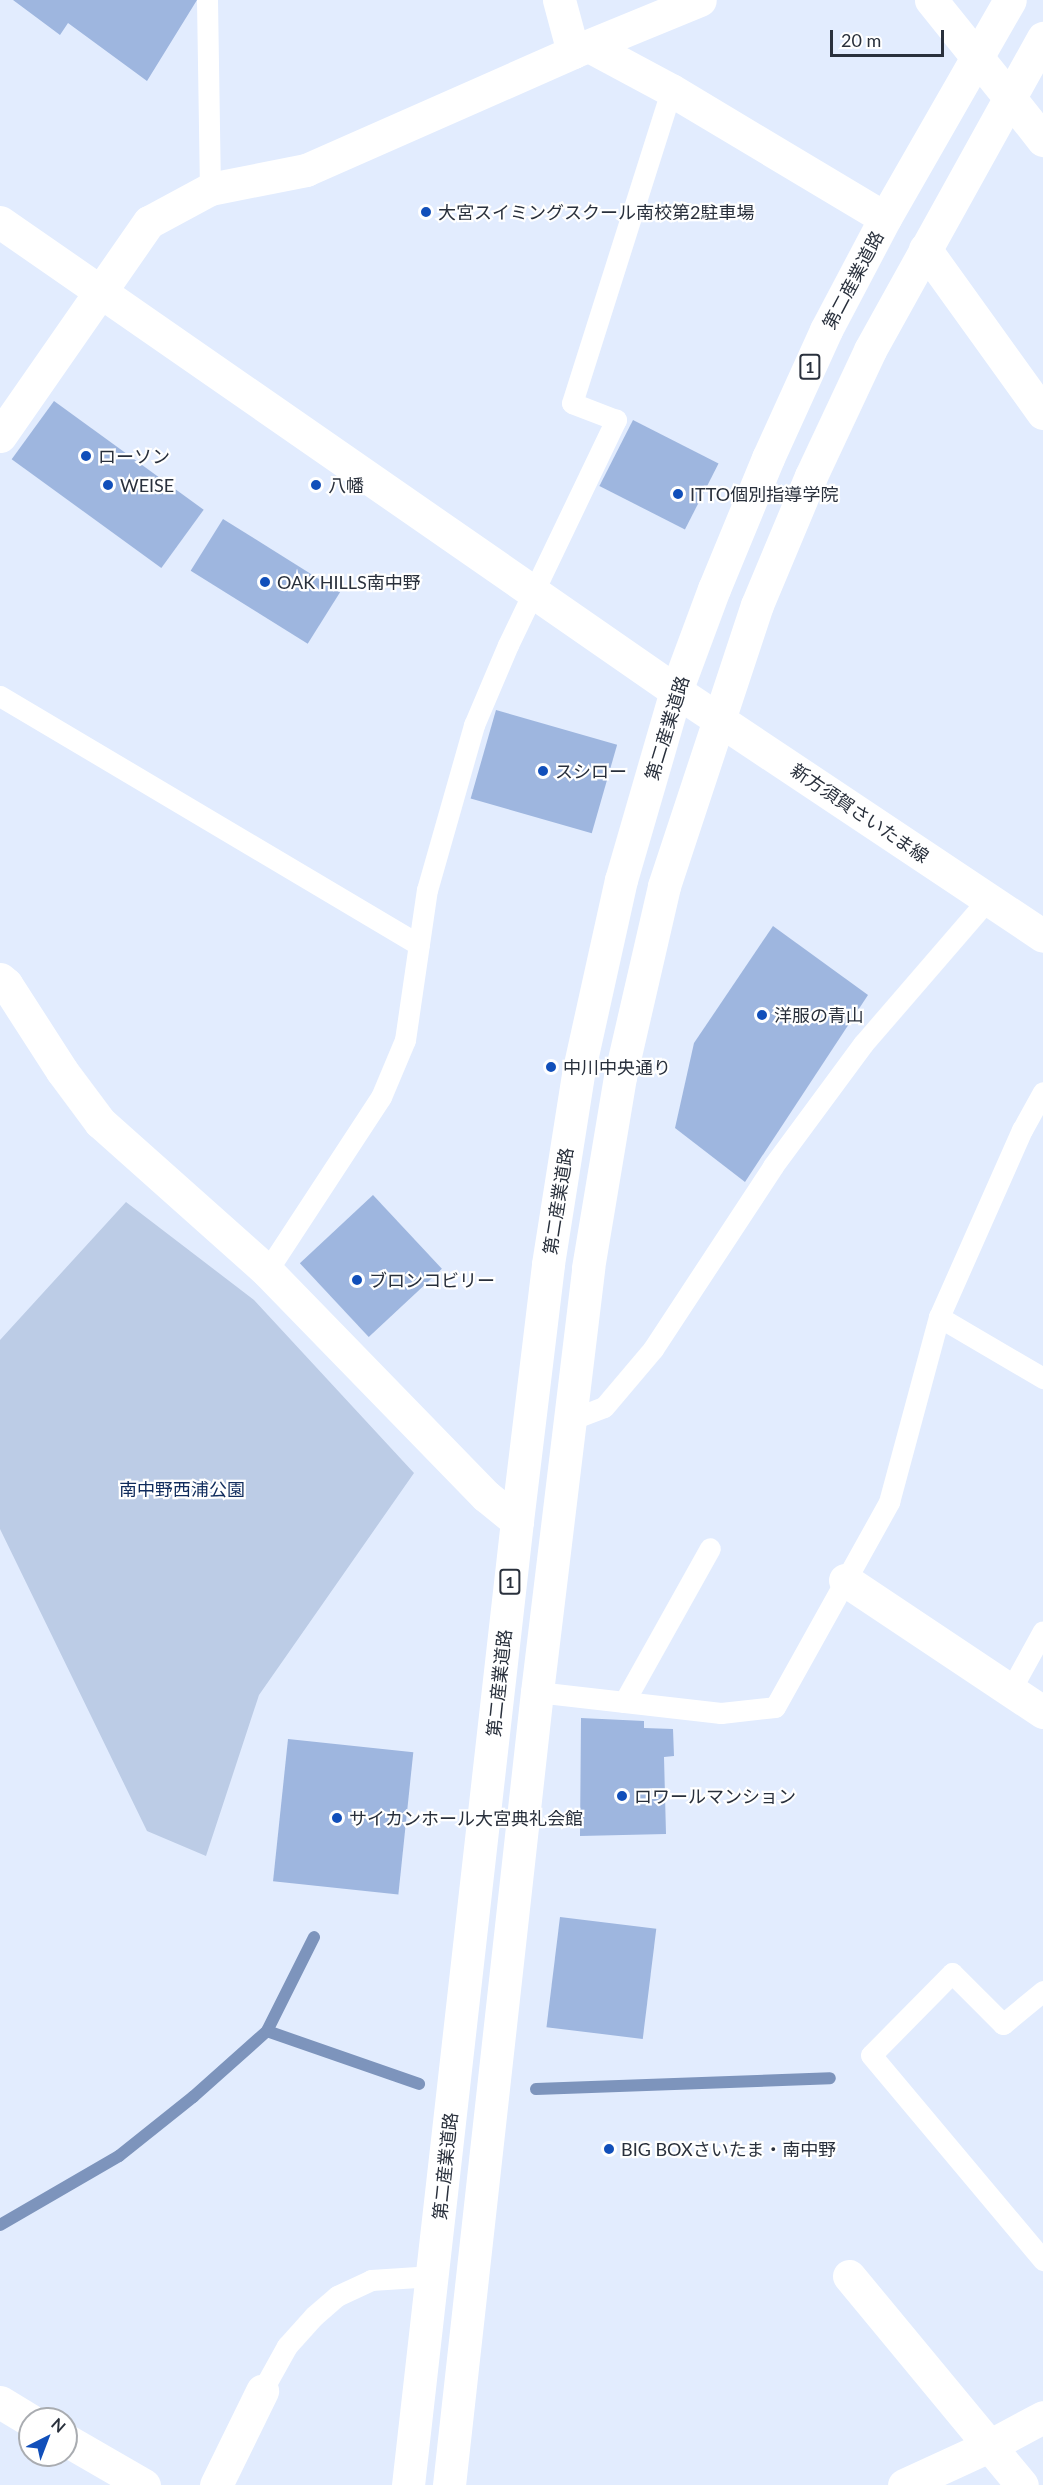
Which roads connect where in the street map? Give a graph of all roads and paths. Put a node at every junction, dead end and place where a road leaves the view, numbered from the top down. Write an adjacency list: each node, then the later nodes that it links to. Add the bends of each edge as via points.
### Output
1 (207, 0): 12 (lane)
2 (559, 0): 7 (main road)
3 (700, 0): 7 (main road)
4 (931, 0): 8 (main road)
5 (1010, 0): 8 (main road, 第二産業道路 / 1)
6 (1043, 38): 10 (main road, 1)
7 (581, 49): 9 (main road); 12 (main road, via 306,170)
8 (976, 59): 10 (main road); 13 (main road, 第二産業道路 / 1)
9 (671, 90): 13 (main road); 19 (lane, via 572,404 616,420)
10 (1009, 97): 11 (main road); 15 (main road, 1)
11 (1043, 140)
12 (210, 189): 16 (main road, via 149,222)
13 (885, 218): 20 (main road, 第二産業道路 / 1, via 826,330 768,458)
14 (0, 222): 16 (main road, 新方須賀さいたま線)
15 (925, 249): 17 (main road); 22 (main road, 1, via 870,350 811,476 757,605)
16 (101, 291): 18 (main road); 19 (main road, 新方須賀さいたま線)
17 (1043, 413)
18 (0, 436)
19 (534, 593): 20 (main road, 新方須賀さいたま線); 25 (lane, via 474,726 427,890)
20 (676, 691): 22 (main road, 新方須賀さいたま線); 32 (main road, 第二産業道路 / 1, via 621,880 579,1069 548,1264)
21 (0, 696): 25 (lane)
22 (718, 718): 23 (main road, 新方須賀さいたま線); 31 (main road, 1, via 664,886 620,1077 588,1268)
23 (988, 899): 24 (main road, 新方須賀さいたま線); 31 (lane, via 856,1053 772,1166 653,1349 604,1407)
24 (1043, 936)
25 (419, 945): 28 (lane, via 405,1040 381,1097)
26 (0, 979): 28 (main road, via 100,1122)
27 (1043, 1092): 29 (lane, via 1022,1130)
28 (267, 1271): 32 (main road, via 486,1496)
29 (939, 1317): 30 (lane); 34 (lane, via 889,1502)
30 (1043, 1378)
31 (570, 1420): 37 (main road, 1)
32 (517, 1521): 42 (main road, 第二産業道路 / 1)
33 (710, 1548): 38 (lane)
34 (845, 1580): 36 (main road); 38 (lane, via 775,1707 721,1713)
35 (1043, 1631): 36 (lane)
36 (1010, 1691): 39 (main road)
37 (537, 1692): 38 (lane); 53 (main road, 1)
38 (624, 1702)
39 (1043, 1712)
40 (1043, 1990): 41 (lane, via 1003,2024 952,1972 871,2055)
41 (1043, 2260)
42 (433, 2276): 44 (lane, via 371,2280 337,2296 287,2346); 52 (main road, 第二産業道路 / 1)
43 (849, 2276): 48 (main road)
44 (262, 2391): 51 (main road)
45 (0, 2402): 46 (main road)
46 (18, 2413)
47 (1043, 2418): 48 (main road)
48 (989, 2446): 54 (main road); 55 (main road)
49 (78, 2447): 50 (main road)
50 (144, 2485)
51 (216, 2485)
52 (408, 2485)
53 (448, 2485)
54 (903, 2485)
55 (1022, 2485)

